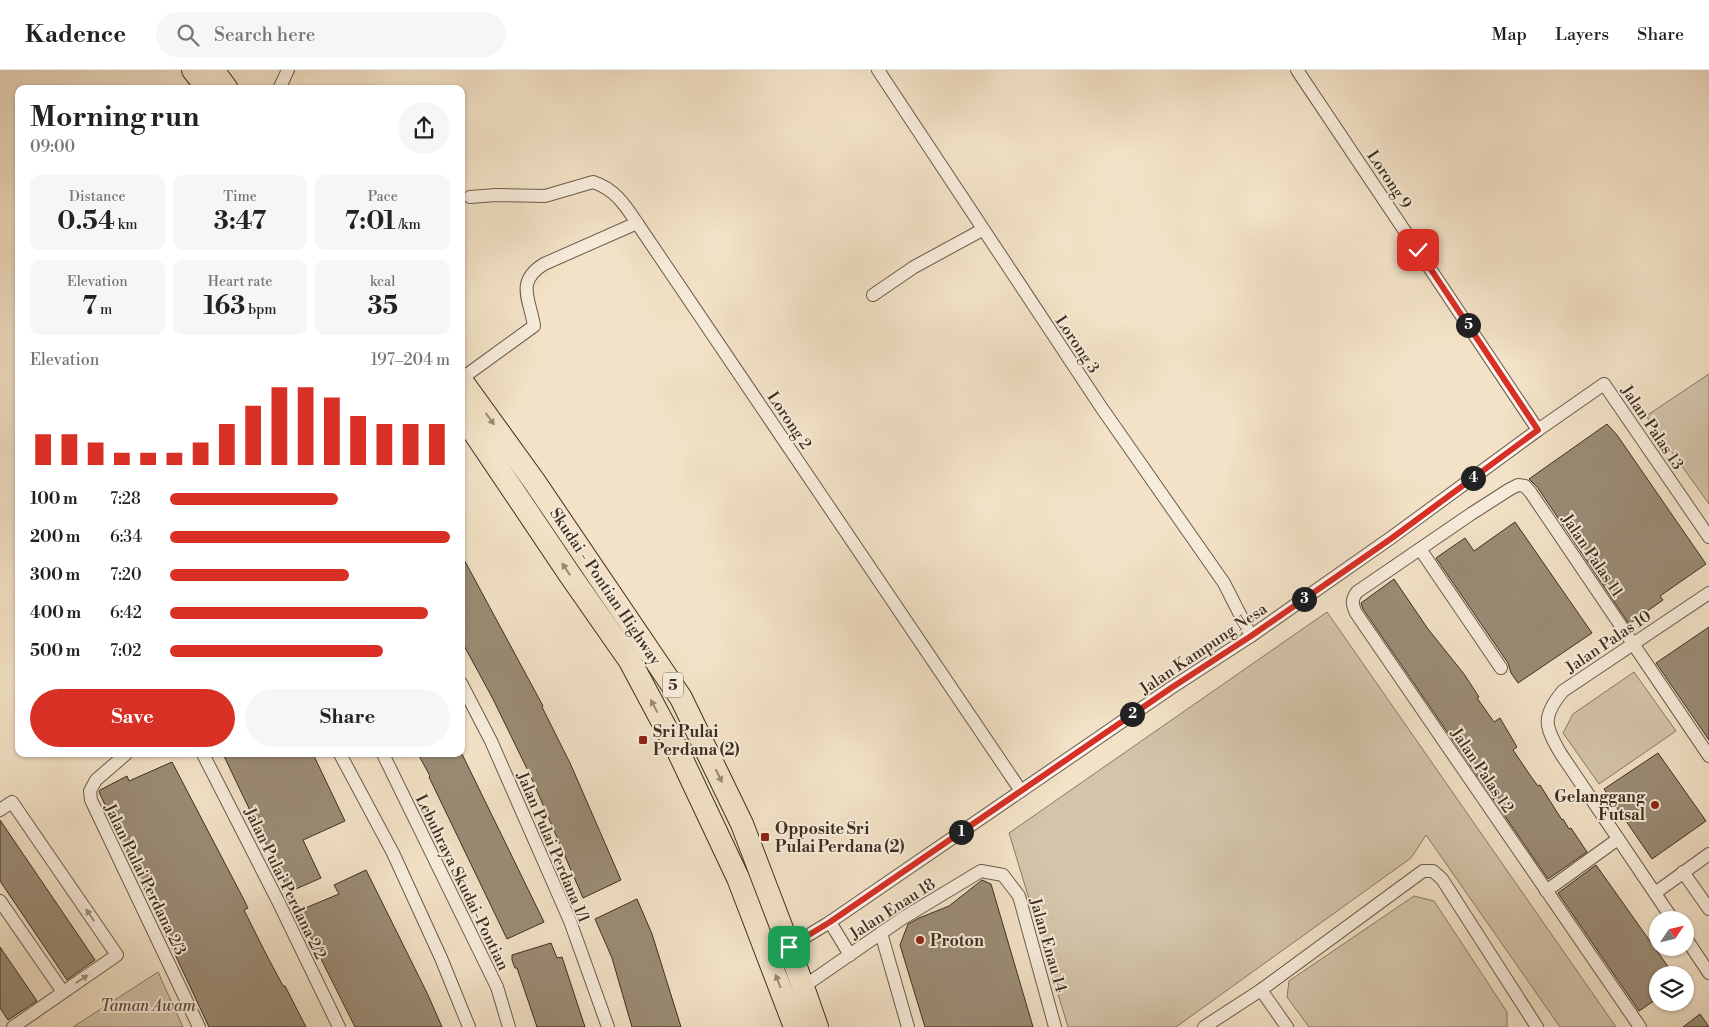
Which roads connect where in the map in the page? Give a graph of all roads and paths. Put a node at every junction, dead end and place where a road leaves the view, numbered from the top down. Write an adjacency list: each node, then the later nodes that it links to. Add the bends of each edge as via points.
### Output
1 (193, 70): 5 (highway)
2 (288, 70): 6 (street)
3 (878, 70): 9 (street, Lorong 3)
4 (1297, 70): 15 (street, Lorong 9)
5 (222, 84)
6 (281, 85)
7 (470, 198): 8 (street, Lorong 2, via 545,196 593,182 616,194)
8 (637, 223): 11 (street, via 534,270 525,290 534,326); 29 (street, Lorong 2)
9 (982, 230): 10 (street, via 914,267); 20 (street, Lorong 3, via 1224,583)
10 (874, 295)
11 (465, 377)
12 (1604, 384): 15 (street, Jalan Kampung Nesa); 17 (street, Jalan Palas 13)
13 (465, 385): 42 (highway, Skudai - Pontian Highway / 5, one-way to 42, via 540,488 681,698 742,824)
14 (465, 419): 56 (highway, Skudai - Pontian Highway / 5, one-way to 14, via 738,878 678,751 630,661)
15 (1538, 430): 20 (street, Jalan Kampung Nesa, via 1392,538)
16 (1524, 486): 18 (street, Jalan Palas 12, via 1510,489); 21 (street, Jalan Palas 11)
17 (1709, 537)
18 (1420, 549): 22 (street); 35 (street, Jalan Palas 12, via 1357,592 1352,604)
19 (1709, 592): 21 (street, Jalan Palas 10)
20 (1251, 636): 29 (street, Jalan Kampung Nesa)
21 (1634, 643): 24 (street, Jalan Palas 11); 31 (street, Jalan Palas 10, via 1563,691 1554,702 1548,718 1548,732)
22 (1501, 668)
23 (465, 691): 55 (street, Jalan Pulai Perdana 1/1, via 491,741 570,921)
24 (1709, 756)
25 (123, 757): 51 (street, Jalan Pulai Perdana 2/3, via 96,780 90,791 91,800)
26 (205, 757): 52 (street, Jalan Pulai Perdana 2/2)
27 (342, 757): 53 (street, via 392,854)
28 (384, 757): 54 (street, Lebuhraya Skudai-Pontian, via 496,987)
29 (1021, 791): 40 (street, Jalan Kampung Nesa)
30 (0, 810): 48 (street, one-way to 30, via 117,955 12,802)
31 (1618, 839): 35 (street); 36 (street)
32 (1709, 854): 33 (street)
33 (1683, 872): 36 (street); 38 (street)
34 (1003, 876): 41 (street, Jalan Enau 18, via 981,871); 59 (street, Jalan Enau 14, via 1019,896)
35 (1546, 891): 62 (street, Jalan Palas 12)
36 (1655, 893): 39 (street)
37 (0, 902): 48 (street)
38 (1709, 908)
39 (1667, 911)
40 (830, 922): 42 (street, Jalan Kampung Nesa); 44 (street)
41 (881, 933): 44 (street, Jalan Enau 18); 58 (street)
42 (789, 947): 46 (highway, Skudai - Pontian Highway / 5)
43 (1694, 950): 45 (street)
44 (850, 955): 46 (street, Jalan Enau 18)
45 (1709, 973)
46 (803, 987): 57 (highway, Skudai - Pontian Highway / 5)
47 (1261, 990): 49 (street, via 1414,877 1423,871 1433,871 1442,879); 60 (street); 61 (street)
48 (63, 992): 50 (street)
49 (1533, 1025)
50 (13, 1027)
51 (199, 1027)
52 (338, 1027)
53 (469, 1027)
54 (509, 1027)
55 (608, 1027)
56 (795, 1027)
57 (817, 1027)
58 (908, 1027)
59 (1055, 1027)
60 (1204, 1027)
61 (1287, 1027)
62 (1640, 1027)

